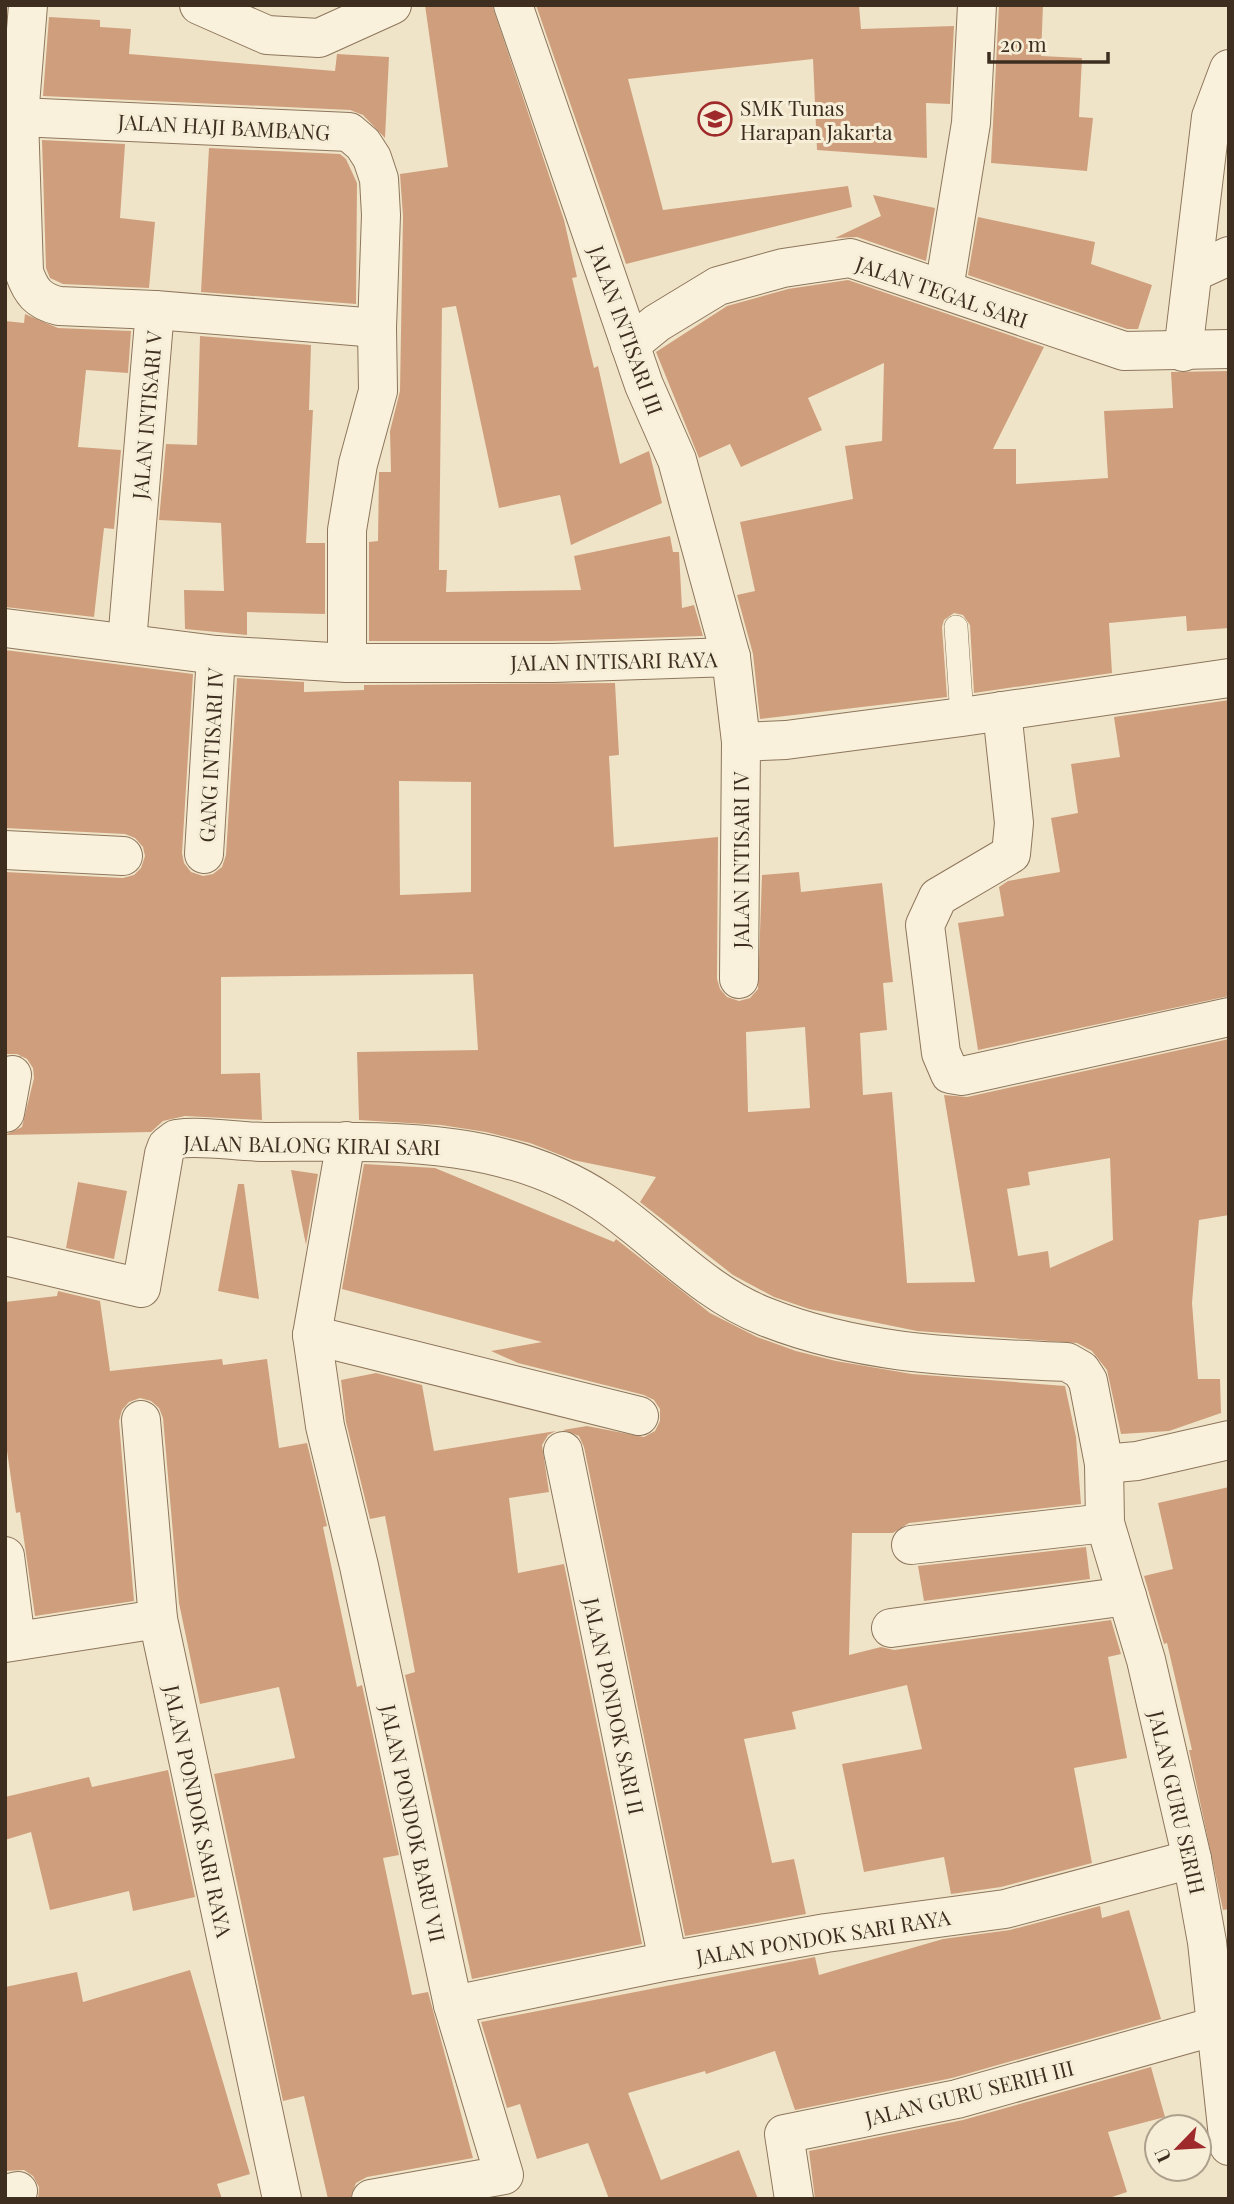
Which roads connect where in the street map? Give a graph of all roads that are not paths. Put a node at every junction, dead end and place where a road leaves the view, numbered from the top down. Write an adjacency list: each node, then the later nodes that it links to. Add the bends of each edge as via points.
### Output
1 (28, 5): 7 (street, JALAN INTISARI V)
2 (199, 5): 3 (street, via 267,35 319,38)
3 (391, 5)
4 (513, 5): 13 (street, JALAN INTISARI III)
5 (977, 5): 10 (street, via 971,122)
6 (1229, 69): 9 (street, via 1211,117)
7 (19, 117): 11 (street, JALAN INTISARI V, via 24,272 30,289 59,306); 12 (street, JALAN HAJI BAMBANG, via 349,132 372,158 379,179)
8 (1229, 256): 9 (street)
9 (1194, 272): 15 (street)
10 (944, 289): 13 (street, JALAN TEGAL SARI, via 850,258 816,261 718,286); 15 (street, JALAN TEGAL SARI, via 1124,351)
11 (155, 310): 12 (street); 18 (street, JALAN INTISARI V)
12 (376, 328): 21 (street, JALAN HAJI BAMBANG, via 378,391 358,464 347,530)
13 (630, 345): 20 (street, JALAN INTISARI III, via 677,460)
14 (1229, 349): 15 (street, JALAN TEGAL SARI)
15 (1183, 352)
16 (956, 627): 24 (lane)
17 (5, 628): 18 (street, JALAN INTISARI RAYA)
18 (127, 642): 19 (street, JALAN INTISARI RAYA)
19 (216, 655): 21 (street, JALAN INTISARI RAYA); 27 (street, GANG INTISARI IV)
20 (731, 657): 21 (street, JALAN INTISARI RAYA); 25 (street, JALAN INTISARI RAYA)
21 (347, 663)
22 (1229, 678): 23 (street)
23 (1002, 711): 24 (street); 30 (street, via 1014,823 1012,854 938,897 925,925 941,1053 950,1074 962,1076)
24 (962, 717): 25 (street)
25 (741, 742): 29 (street, JALAN INTISARI IV)
26 (5, 850): 28 (street)
27 (204, 854)
28 (123, 856)
29 (739, 979)
30 (1229, 1017)
31 (12, 1075): 32 (street)
32 (5, 1113)
33 (346, 1141): 34 (street, JALAN BALONG KIRAI SARI, via 183,1138 171,1143 164,1154 141,1288); 35 (street, JALAN PONDOK BARU VII); 40 (street, JALAN BALONG KIRAI SARI, via 427,1143 544,1171 603,1202 717,1294 805,1331 900,1353 1075,1365 1088,1381)
34 (5, 1256)
35 (312, 1335): 36 (street); 50 (street, JALAN PONDOK BARU VII, via 325,1426)
36 (639, 1416)
37 (141, 1420): 45 (street, JALAN PONDOK SARI RAYA)
38 (1229, 1440): 40 (street)
39 (563, 1451): 49 (street, JALAN PONDOK SARI II)
40 (1104, 1464): 41 (street, JALAN GURU SERIH)
41 (1105, 1523): 42 (street); 44 (street, JALAN GURU SERIH)
42 (911, 1545)
43 (5, 1556): 47 (street)
44 (1127, 1597): 46 (street); 48 (street, JALAN GURU SERIH)
45 (158, 1619): 47 (street); 54 (street, JALAN PONDOK SARI RAYA)
46 (891, 1628)
47 (10, 1642)
48 (1192, 1859): 49 (street, JALAN PONDOK SARI RAYA, via 1006,1909 826,1933); 51 (street, JALAN GURU SERIH)
49 (668, 1961): 50 (street, JALAN PONDOK SARI RAYA)
50 (453, 2005): 53 (street, JALAN PONDOK BARU VII)
51 (1216, 2026): 52 (street, JALAN GURU SERIH); 56 (street, JALAN GURU SERIH III, via 957,2099 784,2134)
52 (1228, 2127)
53 (506, 2187): 55 (street, JALAN PONDOK BARU VII)
54 (282, 2199)
55 (371, 2199)
56 (794, 2199)

